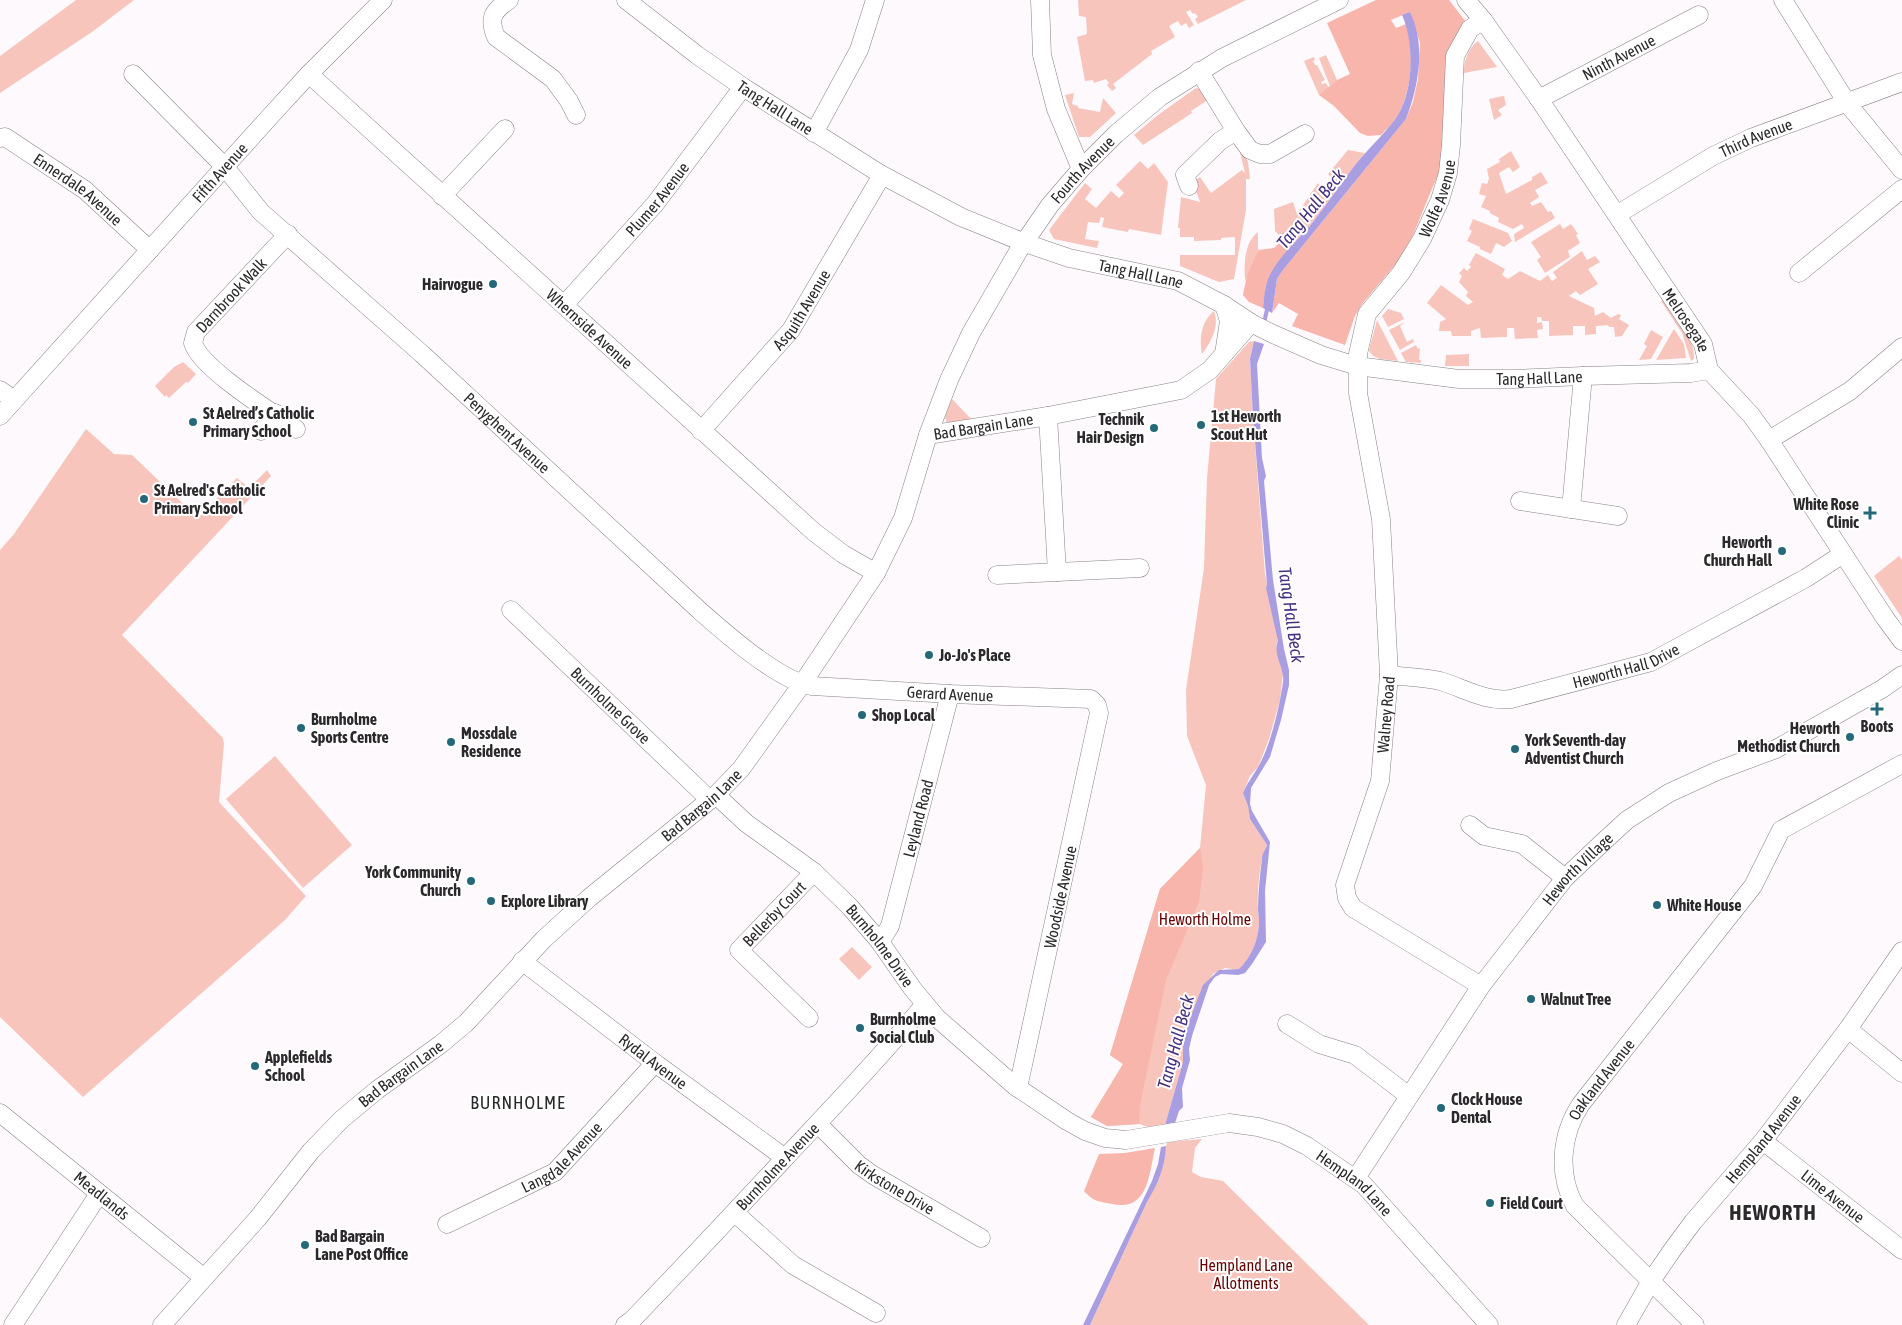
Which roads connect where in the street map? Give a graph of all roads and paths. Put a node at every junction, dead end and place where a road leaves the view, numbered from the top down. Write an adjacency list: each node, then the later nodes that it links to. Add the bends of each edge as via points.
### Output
1 (509, 0): 18 (street, via 496,9 492,18 496,37 553,79)
2 (626, 0): 15 (street, Tang Hall Lane)
3 (875, 0): 21 (street, via 859,50)
4 (1040, 0): 25 (street, via 1042,55 1056,109)
5 (1339, 0): 11 (street, Fourth Avenue)
6 (1466, 0): 10 (street, Melrosegate)
7 (1783, 0): 17 (street)
8 (375, 3): 13 (street, Fifth Avenue)
9 (1699, 15): 16 (street, Ninth Avenue)
10 (1483, 20): 16 (street, Melrosegate); 41 (street, Wolfe Avenue, via 1470,30 1455,56 1451,145 1448,173 1440,200 1422,239 1401,273 1367,314)
11 (1199, 72): 20 (street); 25 (street, Fourth Avenue, via 1138,115)
12 (133, 74): 24 (street, Penyghent Avenue)
13 (309, 74): 24 (street, Fifth Avenue); 30 (street, Whernside Avenue)
14 (1902, 82): 17 (street, Third Avenue)
15 (743, 87): 21 (street, Tang Hall Lane); 36 (street, Plumer Avenue, via 654,204)
16 (1540, 99): 31 (street, Melrosegate)
17 (1847, 103): 26 (street); 31 (street, Third Avenue, via 1751,138 1713,156)
18 (574, 104)
19 (505, 129): 30 (street)
20 (1236, 131): 22 (street, via 1250,150 1260,154 1270,154); 28 (street, via 1220,141)
21 (814, 133): 27 (street, Tang Hall Lane)
22 (1296, 134)
23 (1, 137): 34 (street, Ennerdale Avenue, via 85,190)
24 (224, 166): 32 (street, Penyghent Avenue, via 261,212); 34 (street, Fifth Avenue)
25 (1081, 170): 33 (street, Fourth Avenue, via 1050,205)
26 (1902, 170)
27 (882, 175): 33 (street, Tang Hall Lane, via 962,217); 50 (street, Asquith Avenue, via 791,330)
28 (1183, 178)
29 (1902, 190): 35 (street)
30 (442, 196): 36 (street, Whernside Avenue)
31 (1618, 214): 42 (street, Melrosegate, via 1703,344)
32 (288, 234): 45 (street, Darnbrook Walk, via 193,337 194,348 201,357); 65 (street, Penyghent Avenue, via 698,610 745,648)
33 (1025, 243): 37 (street, Tang Hall Lane, via 1070,258 1178,281); 51 (street, Fourth Avenue, via 970,333)
34 (150, 250): 44 (street, Fifth Avenue, via 60,351)
35 (1799, 273)
36 (564, 305): 50 (street, Whernside Avenue)
37 (1224, 305): 38 (street, Tang Hall Lane); 40 (street, via 1229,321)
38 (1251, 323): 40 (street, Bad Bargain Lane); 41 (street, Tang Hall Lane, via 1321,355)
39 (1900, 352): 52 (street, via 1850,391)
40 (1224, 354): 47 (street, Bad Bargain Lane, via 1210,370 1181,390)
41 (1357, 366): 43 (street, Tang Hall Lane, via 1459,379); 63 (street, Walney Road, via 1358,393 1381,519)
42 (1709, 370): 43 (street, Tang Hall Lane); 52 (street, Melrosegate, via 1751,415)
43 (1583, 376): 54 (street)
44 (7, 395): 46 (street, Fifth Avenue)
45 (275, 414): 48 (street, Darnbrook Walk); 49 (street)
46 (0, 416)
47 (1048, 416): 51 (street, Bad Bargain Lane); 58 (street)
48 (296, 429)
49 (261, 431)
50 (701, 431): 59 (street, Whernside Avenue, via 814,532)
51 (928, 435): 59 (street, Bad Bargain Lane, via 903,518)
52 (1769, 440): 56 (street, Melrosegate)
53 (1520, 501): 54 (street)
54 (1571, 509): 55 (street)
55 (1618, 516)
56 (1843, 554): 62 (street, Melrosegate); 63 (street, Heworth Hall Drive, via 1806,578 1651,662 1499,701 1439,681)
57 (1140, 568): 58 (street)
58 (1057, 572): 60 (street)
59 (876, 573): 65 (street, Bad Bargain Lane)
60 (997, 575)
61 (511, 610): 69 (street, Burnholme Grove)
62 (1902, 641)
63 (1389, 675): 76 (street, Walney Road, via 1380,781 1346,884 1347,898 1353,908)
64 (1902, 675): 72 (street, Heworth Village, via 1776,749 1669,793 1627,820)
65 (802, 684): 66 (street, Gerard Avenue); 69 (street, Bad Bargain Lane, via 741,769)
66 (950, 694): 67 (street, Gerard Avenue, via 1090,699); 73 (street, Leyland Road, via 890,926)
67 (1097, 705): 83 (street, Woodside Avenue, via 1099,713)
68 (1902, 764): 97 (street, Oakland Avenue, via 1781,830 1753,886 1572,1118 1566,1133 1564,1164 1572,1200)
69 (713, 798): 71 (street, Burnholme Drive); 75 (street, Bad Bargain Lane, via 589,898)
70 (1470, 825): 72 (street, via 1484,836 1522,844)
71 (814, 872): 73 (street, Burnholme Drive); 78 (street, Bellerby Court, via 739,950)
72 (1565, 878): 76 (street, Heworth Village)
73 (880, 942): 77 (street, Burnholme Drive)
74 (1902, 951): 80 (street, Hempland Avenue)
75 (522, 961): 81 (street, Rydal Avenue); 96 (street, Bad Bargain Lane, via 460,1028 342,1118)
76 (1481, 986): 84 (street, Heworth Village)
77 (924, 1004): 83 (street, Burnholme Drive); 86 (street, Burnholme Avenue)
78 (809, 1018)
79 (1287, 1024): 84 (street, via 1320,1044 1356,1055)
80 (1848, 1029): 82 (street); 88 (street, Hempland Avenue)
81 (655, 1063): 89 (street, Rydal Avenue); 93 (street, Langdale Avenue, via 555,1172)
82 (1902, 1073)
83 (1018, 1088): 87 (street, Burnholme Drive, via 1067,1121 1105,1138 1126,1140)
84 (1409, 1096): 90 (street, Heworth Village)
85 (3, 1122): 91 (street, Meadlands)
86 (818, 1124): 89 (street, Burnholme Avenue); 94 (street, Kirkstone Drive, via 873,1175)
87 (1177, 1132): 90 (street, Hempland Lane, via 1229,1124 1258,1126 1307,1146)
88 (1763, 1141): 95 (street, Lime Avenue); 97 (street, Hempland Avenue, via 1694,1222)
89 (785, 1158): 92 (street, Burnholme Avenue)
90 (1356, 1178): 102 (street, Hempland Lane)
91 (99, 1194): 96 (street, Meadlands); 99 (street)
92 (734, 1213): 98 (street, via 793,1265); 101 (street, Burnholme Avenue)
93 (447, 1224)
94 (981, 1238)
95 (1902, 1250)
96 (204, 1278): 100 (street, Bad Bargain Lane)
97 (1650, 1281): 103 (street, Hempland Avenue); 104 (street, Oakland Avenue)
98 (876, 1313)
99 (13, 1325)
100 (162, 1325)
101 (625, 1325)
102 (1489, 1325)
103 (1626, 1325)
104 (1695, 1325)

